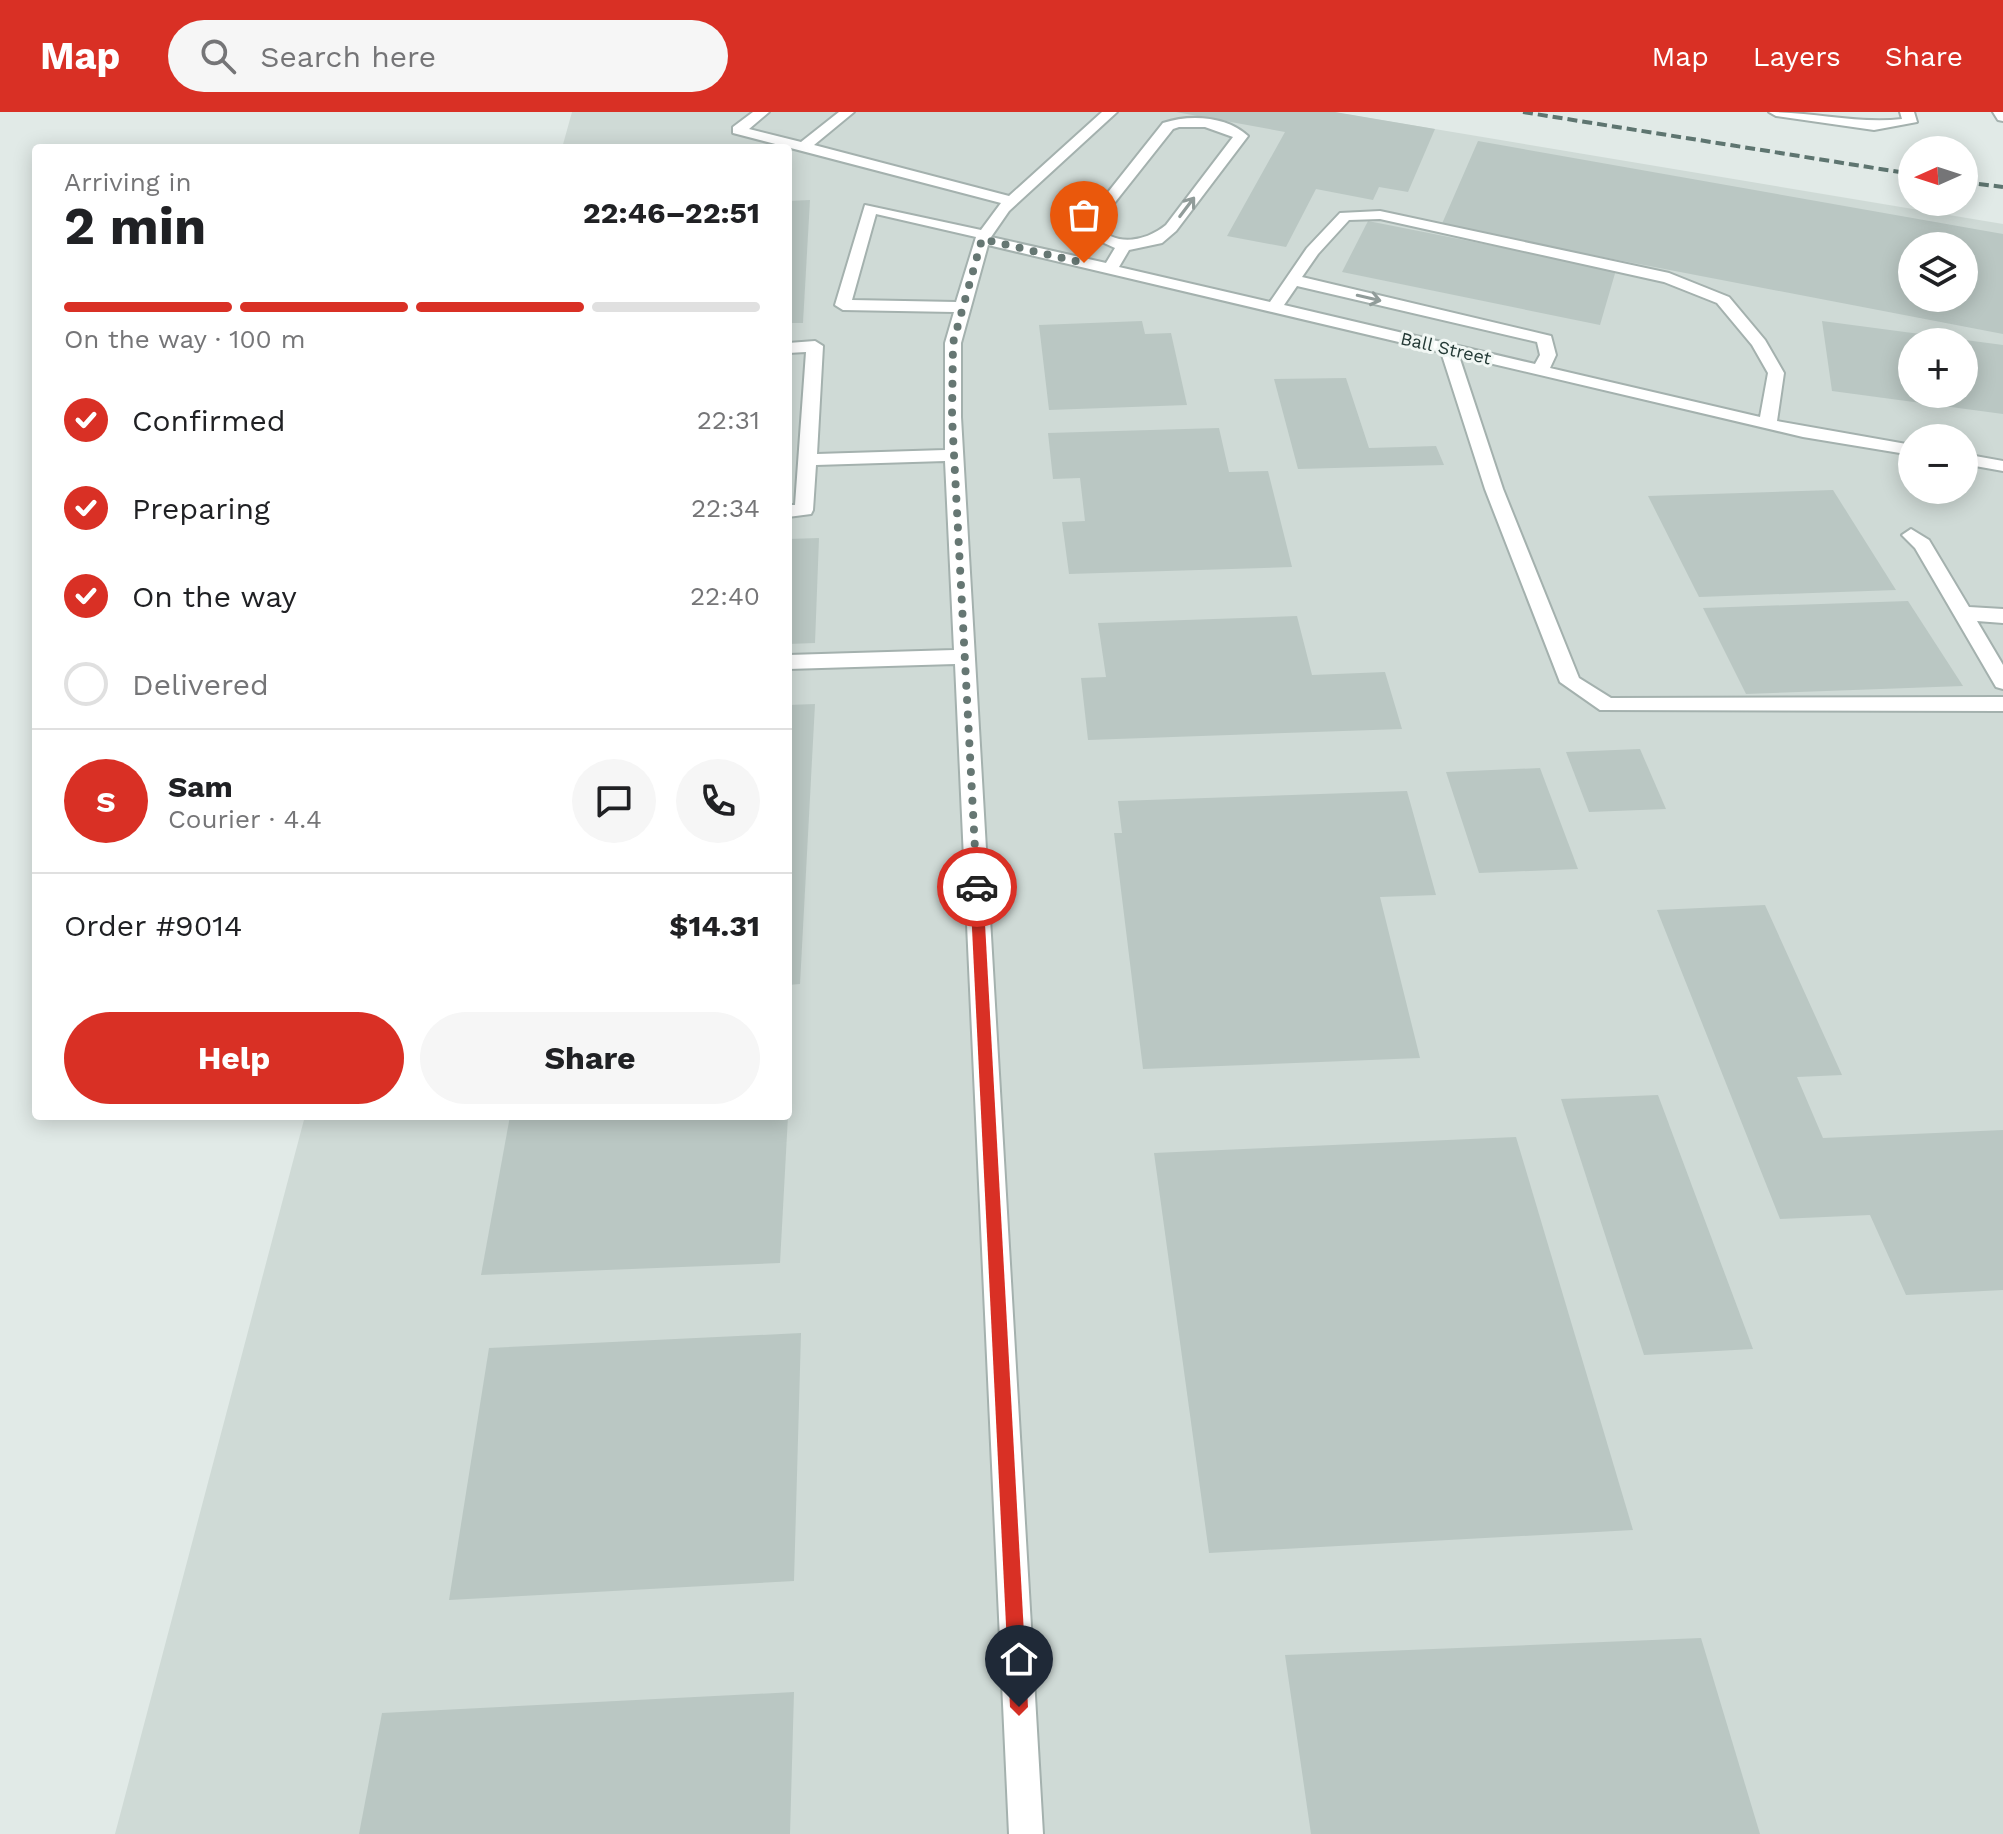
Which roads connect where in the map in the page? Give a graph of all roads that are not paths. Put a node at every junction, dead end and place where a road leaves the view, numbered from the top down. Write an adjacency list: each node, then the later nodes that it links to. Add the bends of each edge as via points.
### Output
1 (762, 112): 7 (street, via 738,130)
2 (847, 112): 8 (street)
3 (1776, 112): 4 (street, via 1885,126 1910,122)
4 (1907, 112)
5 (1100, 116): 9 (street)
6 (792, 144): 8 (street)
7 (792, 144)
8 (803, 147): 9 (street)
9 (1011, 201): 10 (street)
10 (984, 237): 12 (street, Ball Street); 14 (street); 14 (street, Ball Street, via 870,208 843,305)
11 (1124, 246): 11 (street, one-way to 11, via 1157,240 1171,228 1241,136 1230,128 1182,120 1168,126 1089,225 1096,234); 12 (street)
12 (1110, 269): 15 (street, Ball Street)
13 (1293, 280): 15 (street); 18 (street, one-way to 18, via 1545,339 1548,355); 19 (street, via 1345,216 1380,215 1669,278 1723,300 1759,343 1776,373)
14 (961, 307): 21 (street, via 953,343)
15 (1274, 308): 17 (street, Ball Street)
16 (792, 348): 22 (street, via 815,346)
17 (1448, 349): 18 (street, Ball Street); 32 (street, via 1494,489 1570,682 1607,705)
18 (1541, 370): 19 (street, Ball Street)
19 (1768, 423): 20 (street, Ball Street)
20 (1898, 447)
21 (954, 455): 22 (street); 29 (street)
22 (807, 460): 25 (street, via 804,510)
23 (1978, 462): 24 (street)
24 (2003, 466)
25 (792, 511)
26 (1911, 535): 27 (street, via 1922,544)
27 (1964, 613): 28 (street); 31 (street)
28 (2003, 616)
29 (965, 657): 30 (street); 33 (street)
30 (792, 662)
31 (2003, 682)
32 (2003, 704)
33 (1026, 1834)

